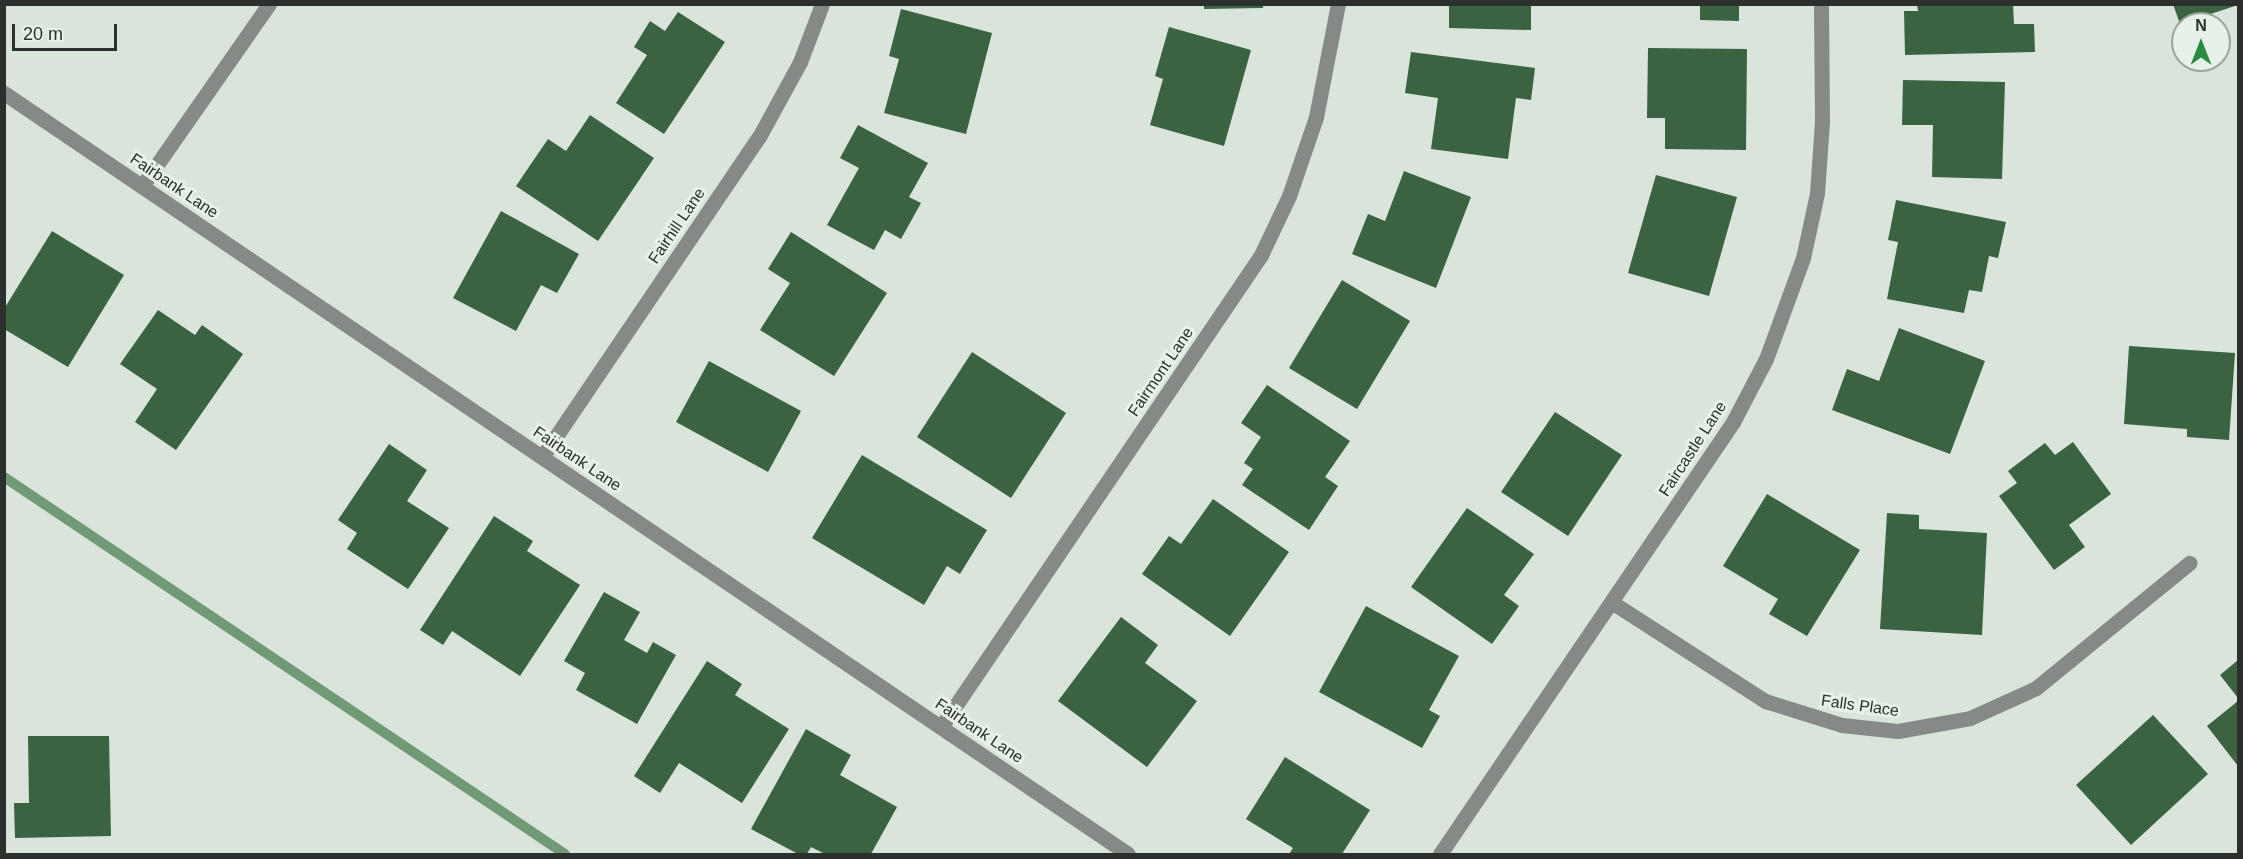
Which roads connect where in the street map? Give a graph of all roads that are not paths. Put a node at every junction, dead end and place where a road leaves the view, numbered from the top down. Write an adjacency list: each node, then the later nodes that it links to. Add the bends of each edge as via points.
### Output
1 (269, 4): 6 (street)
2 (822, 4): 7 (street, Fairhill Lane, via 800,62 759,137)
3 (1338, 4): 10 (street, Fairmont Lane, via 1327,79 1314,126 1289,196 1261,255)
4 (1821, 4): 9 (street, Faircastle Lane, via 1821,157 1811,228 1794,288 1766,360 1733,422)
5 (4, 93): 6 (street, Fairbank Lane)
6 (142, 186): 7 (street, Fairbank Lane)
7 (542, 457): 10 (street, Fairbank Lane)
8 (2189, 563): 9 (street, Falls Place, via 2036,688 1970,718 1898,730 1842,725 1765,701)
9 (1613, 603): 12 (street, Faircastle Lane)
10 (941, 727): 11 (street, Fairbank Lane)
11 (1128, 855)
12 (1440, 855)

